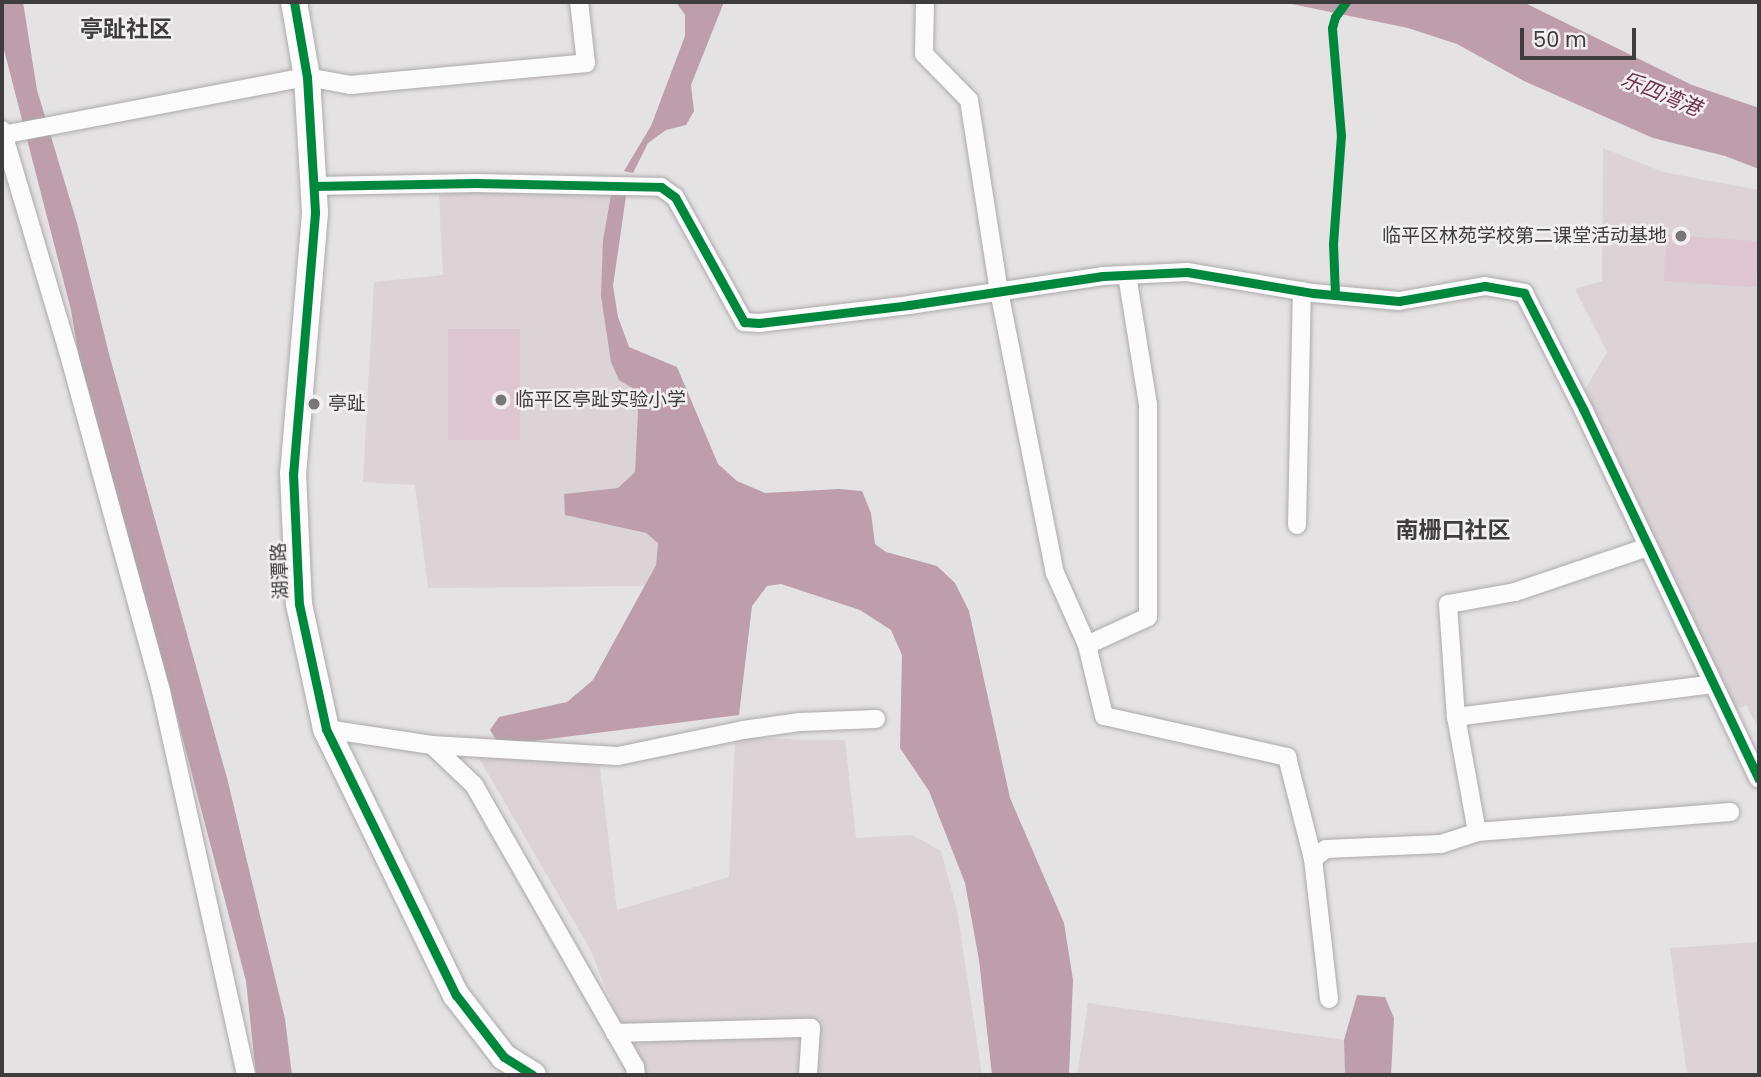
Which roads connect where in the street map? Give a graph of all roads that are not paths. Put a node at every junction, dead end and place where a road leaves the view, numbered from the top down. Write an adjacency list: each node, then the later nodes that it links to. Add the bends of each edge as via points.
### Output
1 (294, 2): 4 (street, 湖潭路)
2 (579, 2): 4 (street, via 586,63 351,85)
3 (925, 2): 9 (street, via 924,54 969,100)
4 (307, 77): 5 (street); 6 (street, 湖潭路)
5 (6, 133): 24 (street, via 161,691)
6 (314, 186): 9 (street, via 661,187 675,197 744,322); 16 (street, 湖潭路, via 293,473 299,604)
7 (1127, 275): 8 (street, via 1187,272); 9 (street); 12 (street, via 1148,405 1149,617)
8 (1302, 291): 10 (street); 11 (street, via 1399,301 1485,286 1524,293)
9 (999, 292): 12 (street, via 1055,573)
10 (1297, 525)
11 (1648, 547): 13 (street); 14 (street, via 1515,592 1448,604)
12 (1087, 645): 21 (street, via 1104,716 1287,757)
13 (1712, 684): 14 (street); 18 (street)
14 (1456, 717): 20 (street)
15 (876, 719): 17 (street, via 789,723 618,756)
16 (326, 729): 17 (street); 25 (street, 湖潭路, via 456,995 504,1057)
17 (432, 745): 23 (street, via 474,785)
18 (1759, 779)
19 (1730, 812): 20 (street)
20 (1477, 832): 21 (street, via 1441,844 1326,849)
21 (1314, 859): 22 (street)
22 (1329, 999)
23 (615, 1032): 26 (street); 27 (street, via 811,1028)
24 (246, 1075)
25 (533, 1075)
26 (636, 1075)
27 (808, 1075)

